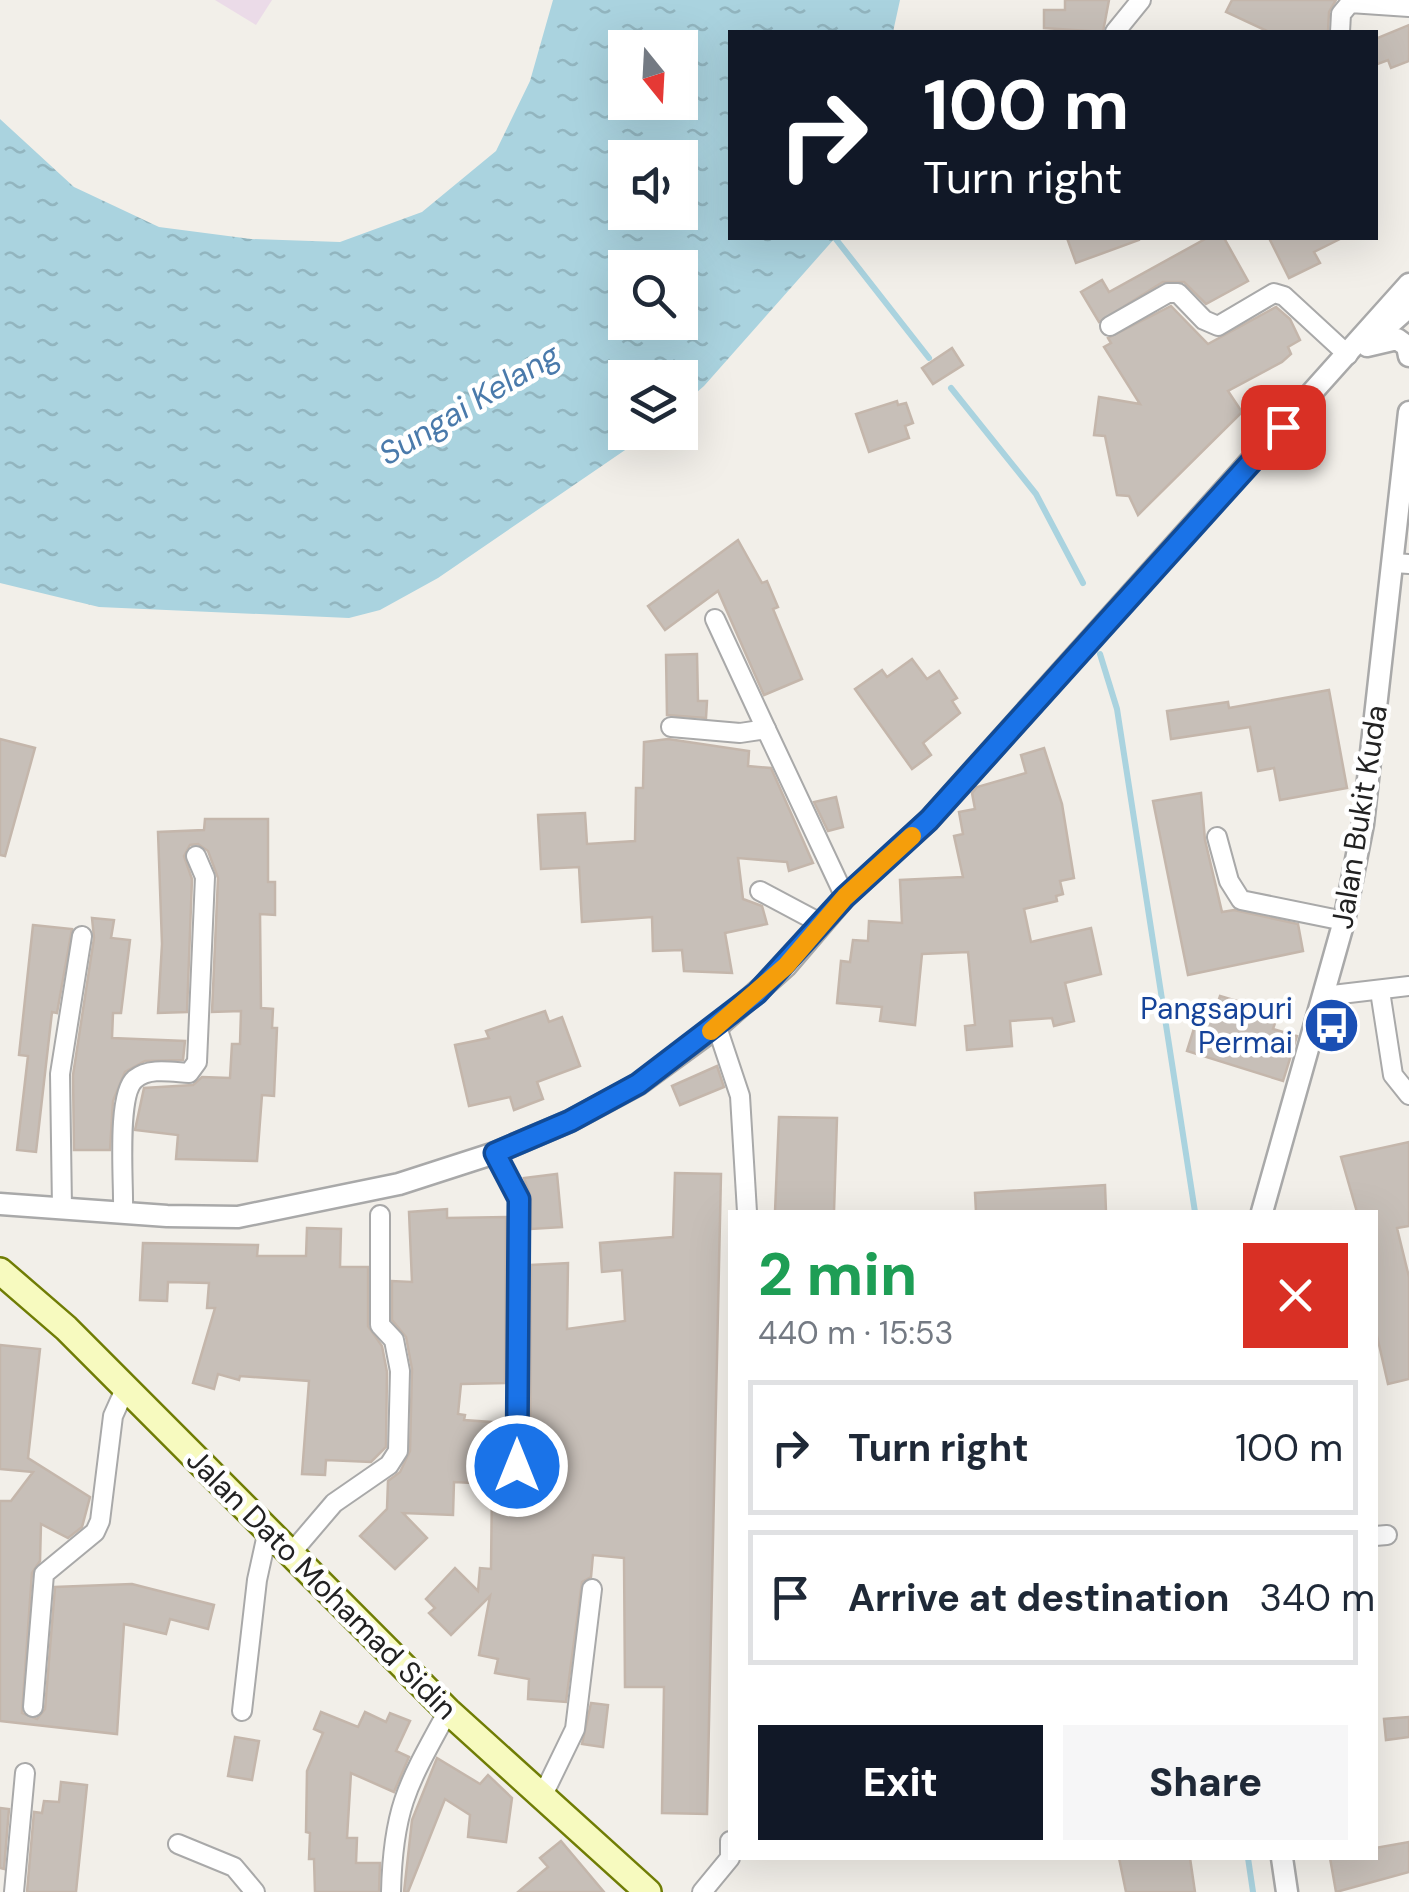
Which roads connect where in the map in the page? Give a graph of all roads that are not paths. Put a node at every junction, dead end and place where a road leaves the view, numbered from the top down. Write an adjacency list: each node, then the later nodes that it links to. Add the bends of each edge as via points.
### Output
1 (1141, 0): 3 (street)
2 (1409, 7): 4 (street, via 1350,3)
3 (1118, 30)
4 (1340, 30)
5 (1409, 284): 8 (street)
6 (1409, 307): 8 (street)
7 (1110, 326): 8 (street, via 1178,292 1218,326 1274,293)
8 (1351, 355): 9 (street, via 1397,339); 19 (street, via 929,820)
9 (1409, 356)
10 (1409, 412): 11 (street, Jalan Bukit Kuda)
11 (1409, 423): 12 (street, Jalan Bukit Kuda)
12 (1401, 564): 20 (street, Jalan Bukit Kuda)
13 (715, 620): 15 (street)
14 (671, 728): 15 (street)
15 (766, 729): 19 (street)
16 (1216, 837): 20 (street, via 1241,900)
17 (196, 856): 31 (street, via 205,876 198,1062 188,1073 152,1071 134,1079 124,1097)
18 (760, 892): 21 (street)
19 (845, 897): 21 (street)
20 (1344, 920): 25 (street, Jalan Bukit Kuda)
21 (822, 924): 26 (street, via 786,966)
22 (82, 936): 30 (street, via 60,1074)
23 (1409, 986): 24 (street)
24 (1380, 992): 25 (street); 27 (street, via 1393,1075)
25 (1324, 996): 33 (street, Jalan Bukit Kuda)
26 (716, 1027): 28 (street, via 638,1084); 32 (street, via 740,1096)
27 (1409, 1094)
28 (495, 1153): 31 (street, via 398,1184 238,1216); 37 (street, via 519,1199)
29 (0, 1204): 30 (street)
30 (62, 1208): 31 (street)
31 (124, 1210)
32 (747, 1210)
33 (1263, 1210)
34 (380, 1216): 39 (street, via 380,1326 394,1340 400,1371 398,1450 389,1465 334,1503)
35 (0, 1271): 36 (main road, Jalan Dato Mohamad Sidin)
36 (126, 1387): 38 (main road, Jalan Dato Mohamad Sidin); 41 (street, via 112,1416 100,1521 44,1574)
37 (517, 1466)
38 (268, 1530): 39 (main road, Jalan Dato Mohamad Sidin); 42 (street)
39 (292, 1551): 43 (main road, Jalan Dato Mohamad Sidin)
40 (592, 1589): 45 (street, via 575,1729)
41 (33, 1707)
42 (242, 1710)
43 (448, 1710): 45 (main road, Jalan Dato Mohamad Sidin); 51 (street, via 400,1804)
44 (24, 1774): 49 (street)
45 (542, 1798): 52 (main road, Jalan Dato Mohamad Sidin)
46 (178, 1844): 50 (street, via 234,1867)
47 (728, 1860): 53 (street)
48 (1282, 1860): 54 (street)
49 (14, 1892)
50 (254, 1892)
51 (391, 1892)
52 (648, 1892)
53 (702, 1892)
54 (1287, 1892)

